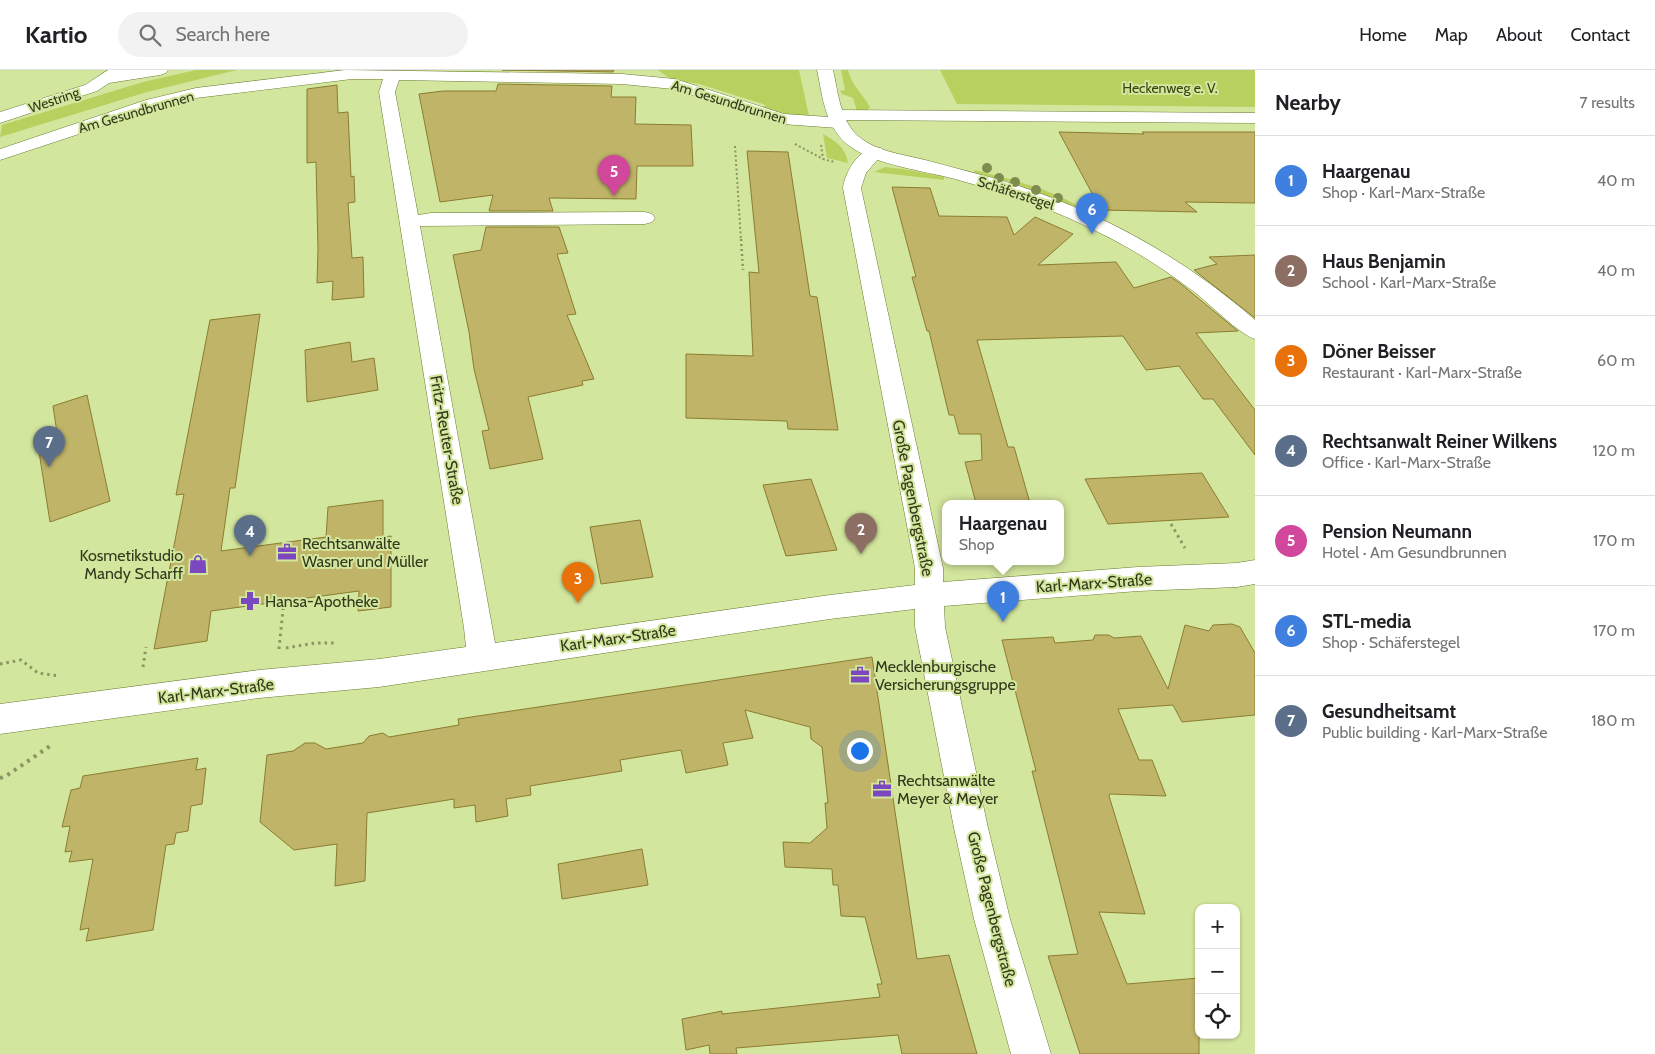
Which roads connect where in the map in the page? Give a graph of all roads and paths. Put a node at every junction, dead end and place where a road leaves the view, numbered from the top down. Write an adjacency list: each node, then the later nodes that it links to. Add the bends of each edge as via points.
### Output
1 (160, 70): 3 (street, Westring)
2 (826, 70): 7 (street, Schäferstegel)
3 (113, 75): 5 (street, Westring, via 72,95)
4 (393, 75): 7 (street, Am Gesundbrunnen, via 660,81 782,119); 11 (street, Am Gesundbrunnen, via 340,75 175,98); 14 (street, Fritz-Reuter-Straße, via 387,92)
5 (0, 118)
6 (1255, 118): 7 (street, Am Gesundbrunnen)
7 (837, 119): 10 (street, Schäferstegel, via 852,140)
8 (793, 143): 12 (path)
9 (735, 146): 15 (path)
10 (875, 152): 16 (street, Schäferstegel, via 1006,188 1101,225 1189,278); 20 (street, Große Pagenbergstraße, via 859,169 852,188 929,568)
11 (0, 154)
12 (823, 159)
13 (645, 218): 14 (street, via 431,219)
14 (409, 222): 24 (street, Fritz-Reuter-Straße, via 479,628)
15 (743, 270)
16 (1255, 332)
17 (1171, 524): 18 (path)
18 (1188, 553)
19 (1249, 574): 20 (street, Karl-Marx-Straße)
20 (930, 595): 24 (street, Karl-Marx-Straße); 27 (street, Große Pagenbergstraße, via 930,627 992,919)
21 (284, 600): 23 (path)
22 (146, 647): 25 (path)
23 (279, 649)
24 (481, 658): 26 (street, Karl-Marx-Straße, via 378,673 259,684)
25 (143, 667)
26 (0, 720)
27 (1031, 1054)

